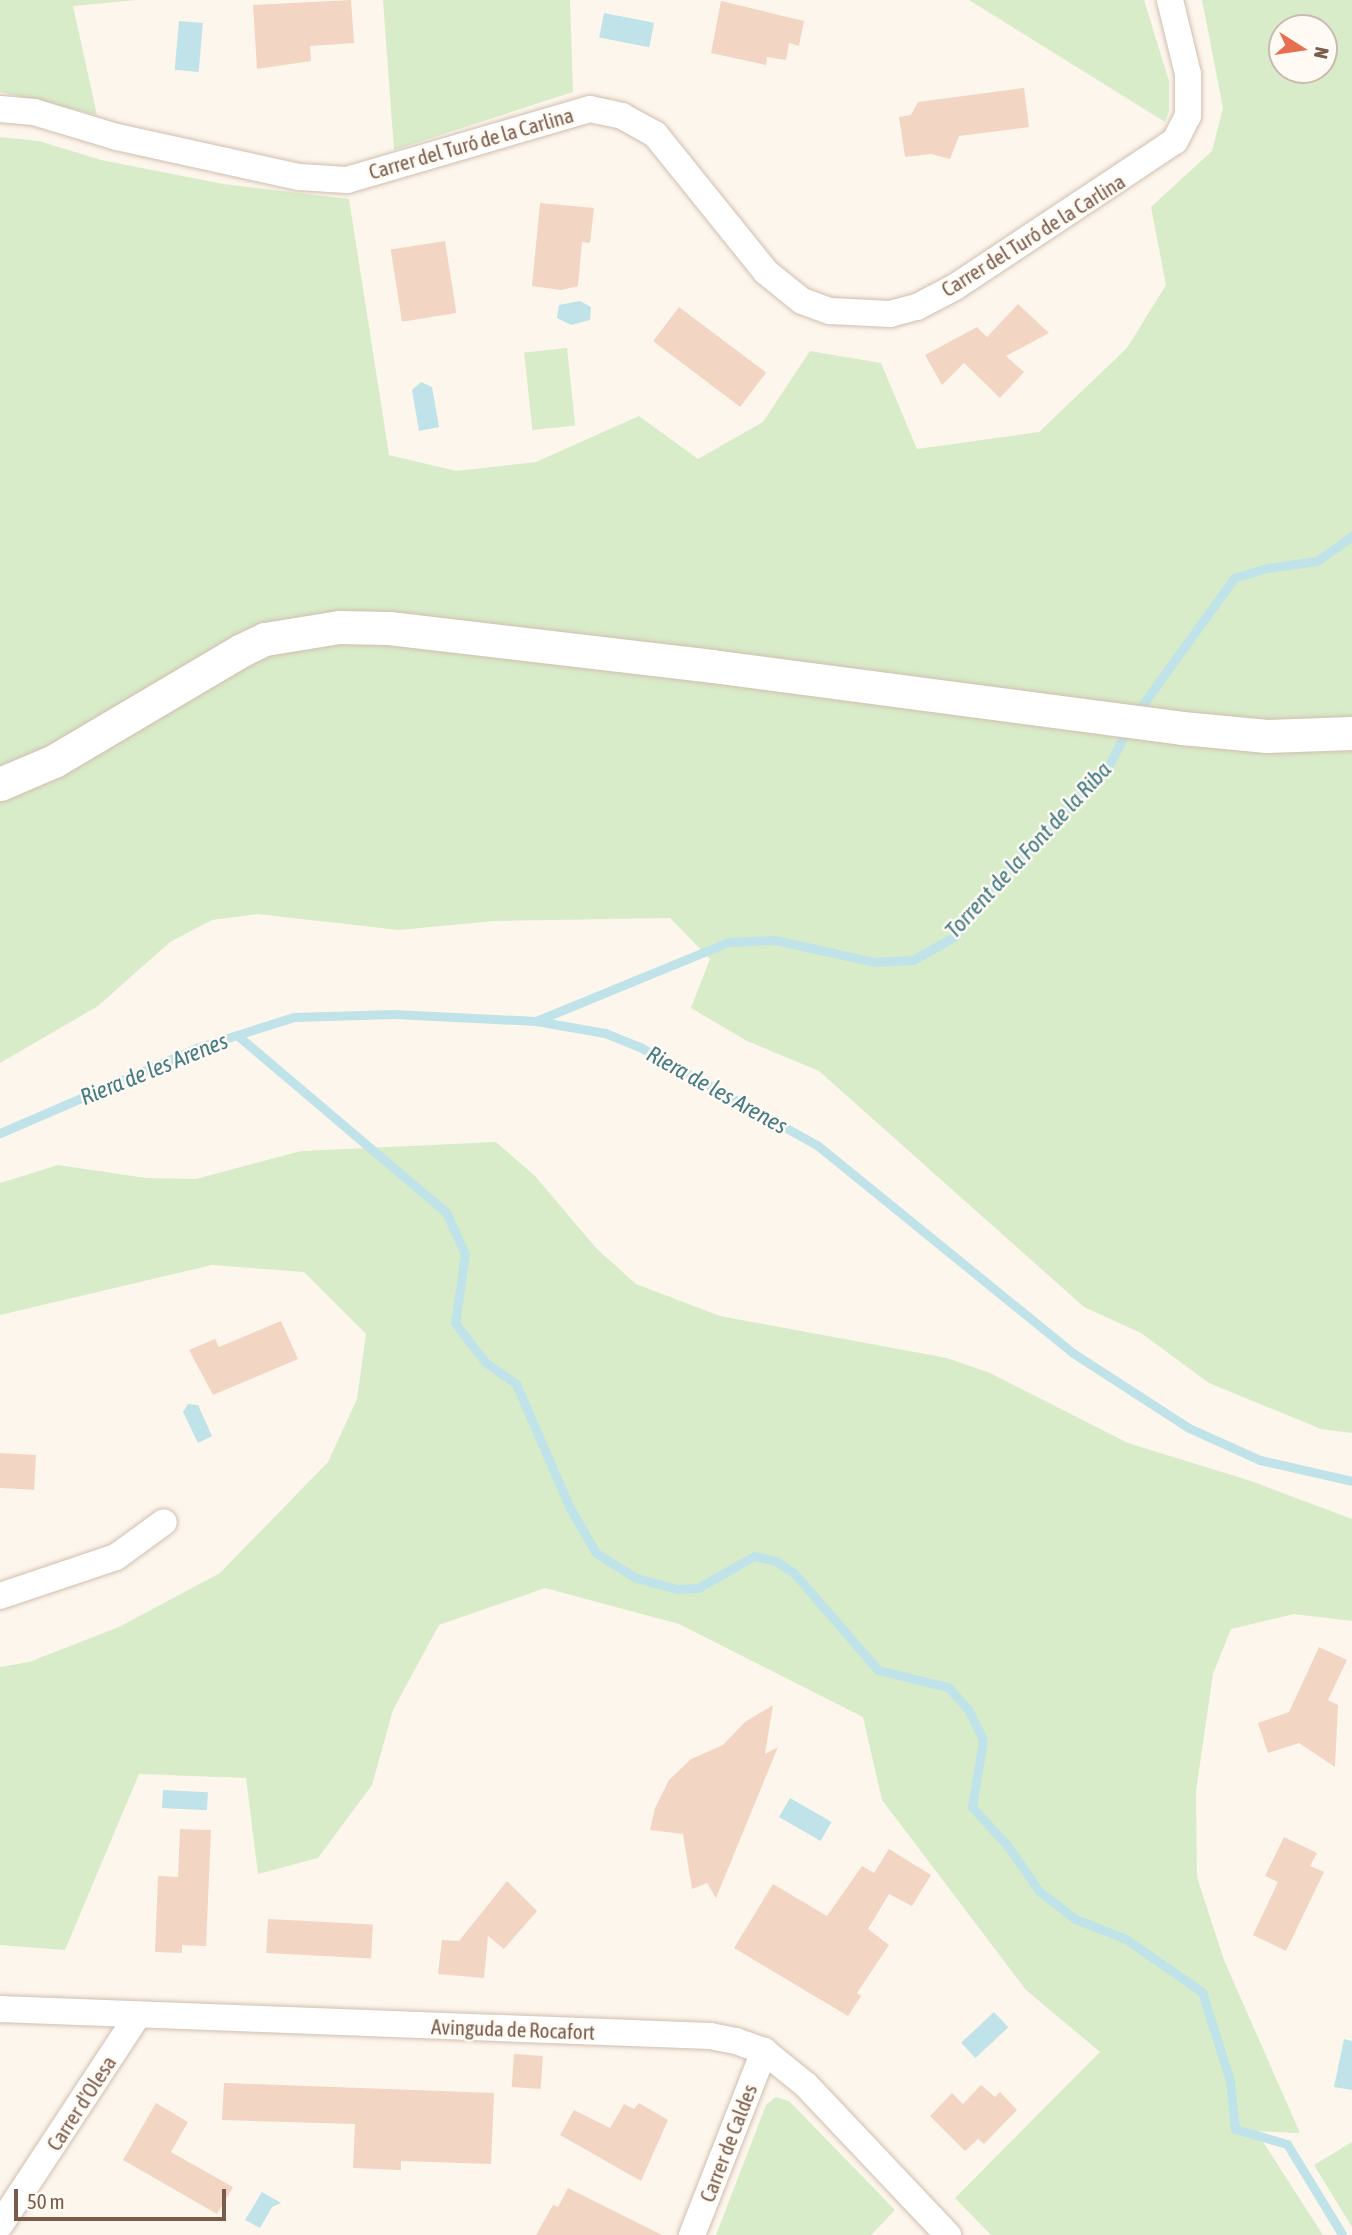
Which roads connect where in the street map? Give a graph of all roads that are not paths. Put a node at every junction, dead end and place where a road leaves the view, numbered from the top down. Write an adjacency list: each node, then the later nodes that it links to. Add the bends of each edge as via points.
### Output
1 (1170, 0): 2 (street, Carrer del Turó de la Carlina, via 1188,74 1188,116 1175,141 955,287 917,307 890,314 830,311 802,301 766,272 655,134 622,116 590,109 347,180 299,177 117,137 34,112)
2 (0, 109)
3 (1352, 733): 4 (street, via 1268,736 1182,729 712,666 388,628 338,627 265,639 54,761)
4 (0, 784)
5 (164, 1522): 6 (street, via 116,1557)
6 (0, 1596)
7 (0, 2008): 8 (street, Avinguda de Rocafort)
8 (138, 2015): 9 (street, Avinguda de Rocafort, via 710,2036); 10 (street, Carrer d'Olesa)
9 (764, 2051): 11 (street, Carrer de Caldes); 12 (street, Avinguda de Rocafort, via 806,2085)
10 (0, 2225)
11 (692, 2235)
12 (948, 2235)

